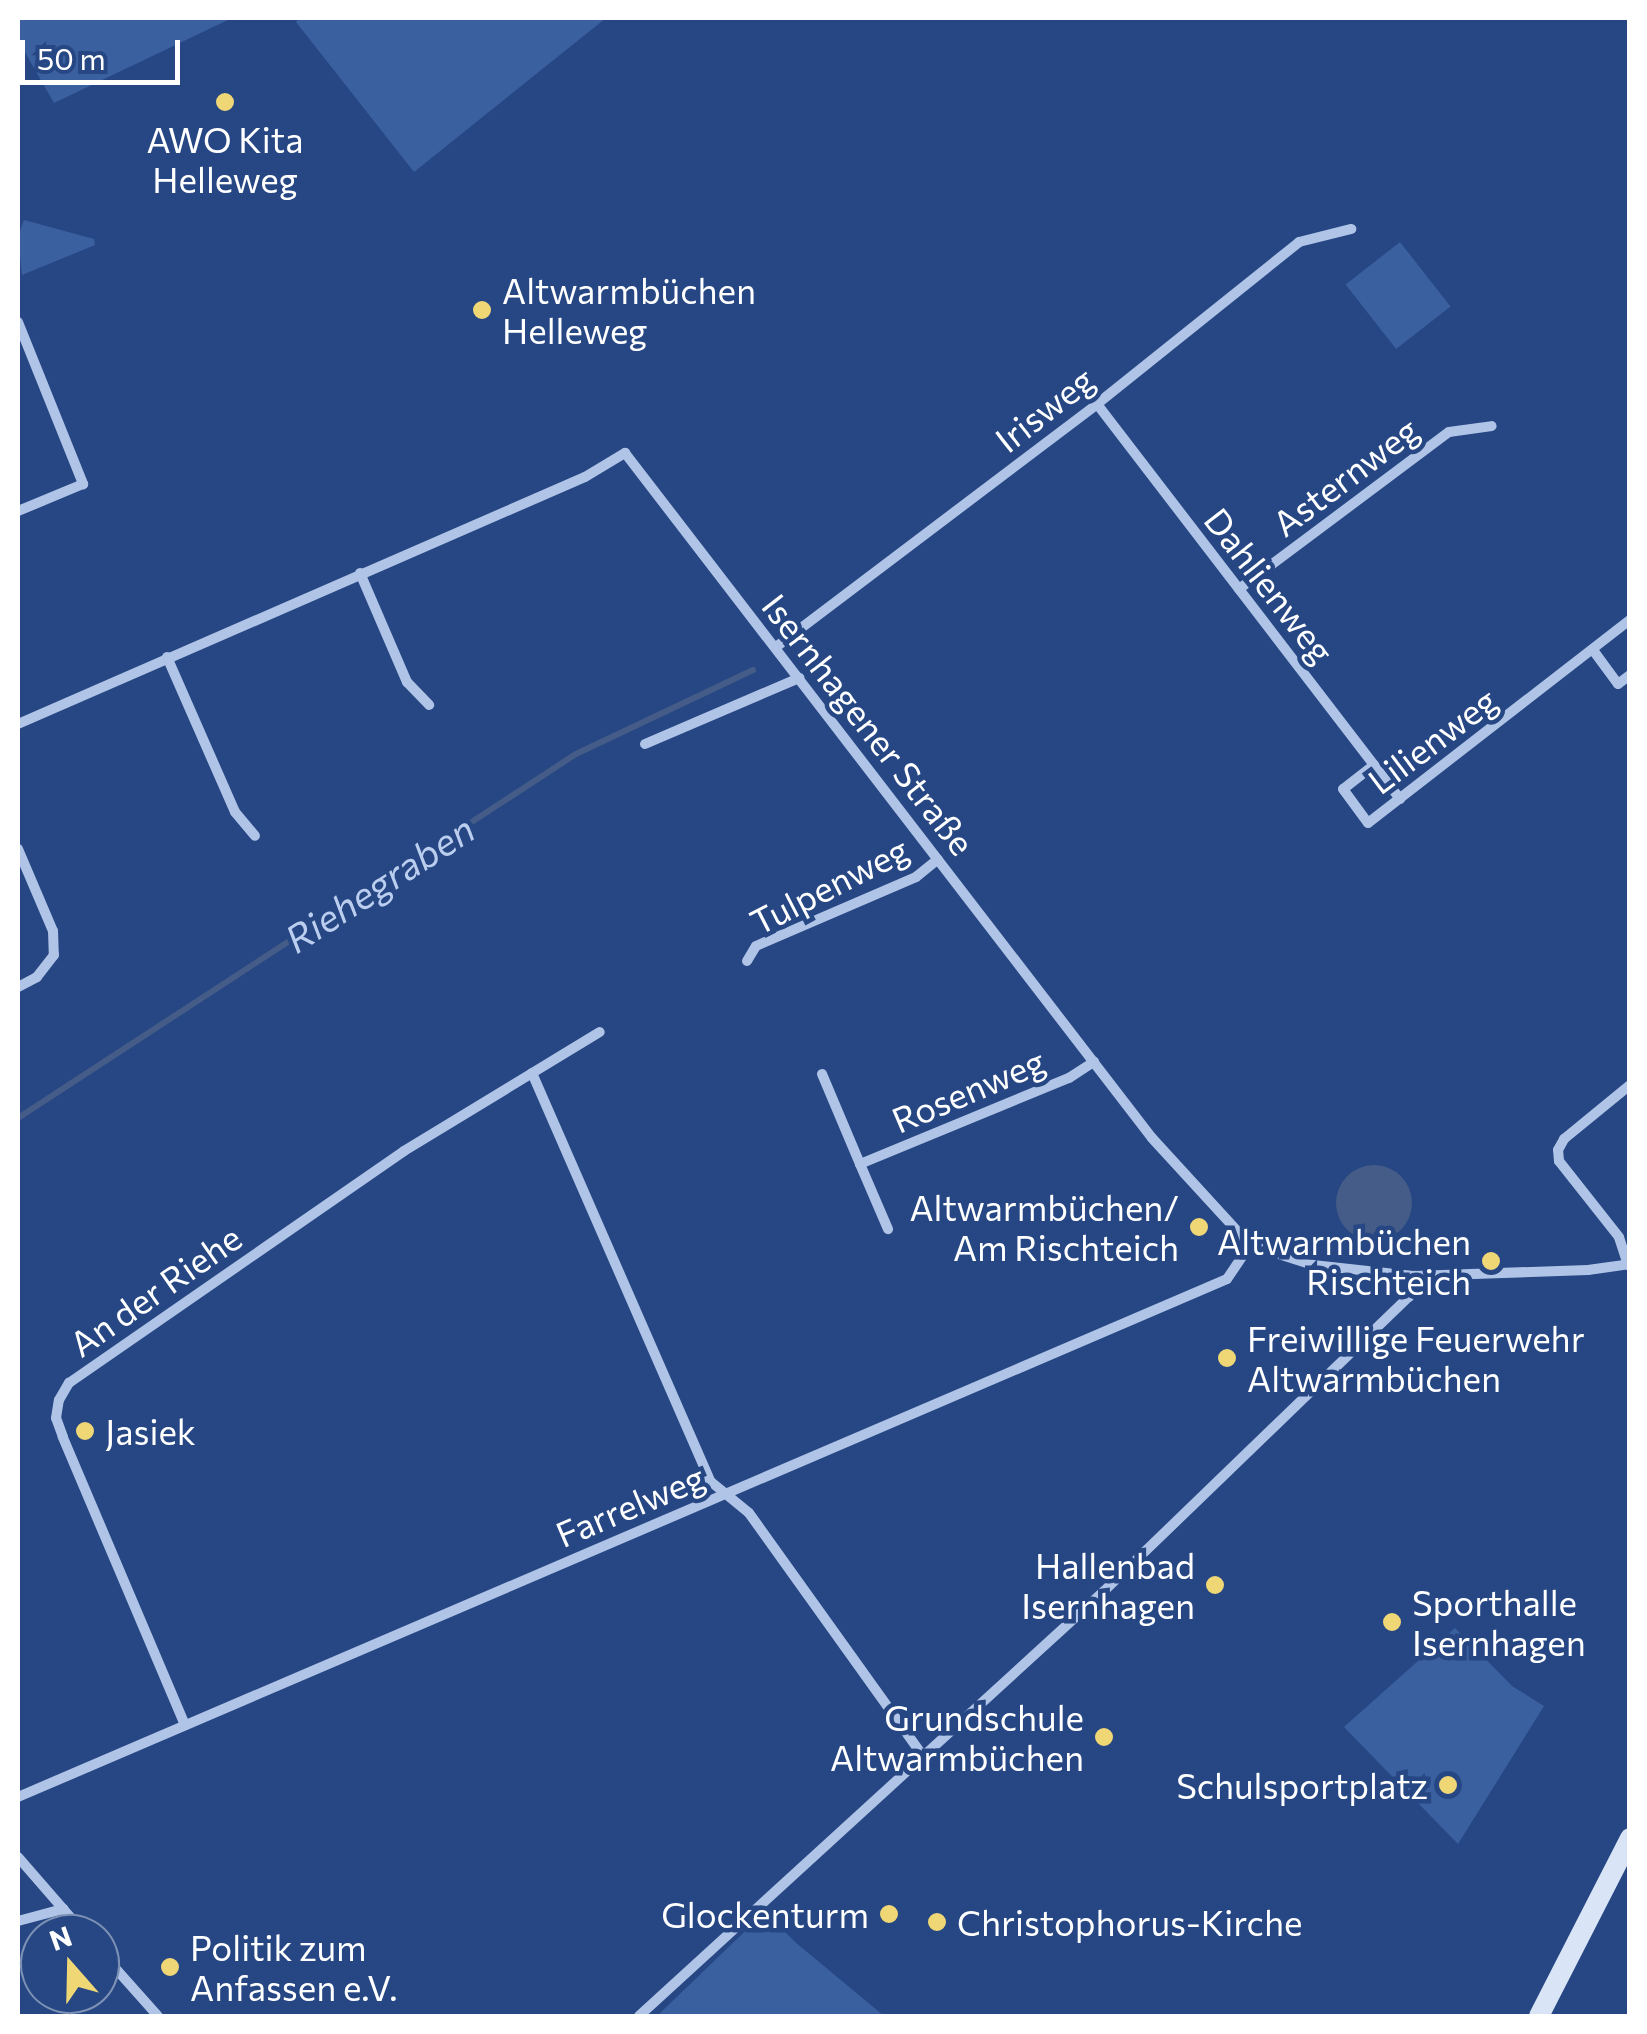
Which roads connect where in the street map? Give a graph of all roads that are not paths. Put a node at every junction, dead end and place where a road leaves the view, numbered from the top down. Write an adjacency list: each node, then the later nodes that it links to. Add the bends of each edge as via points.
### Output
1 (1352, 229): 3 (street, Irisweg, via 1299,242)
2 (18, 322): 5 (street, via 84,484)
3 (1097, 404): 7 (street, Dahlienweg); 9 (street, Irisweg)
4 (1492, 426): 7 (street, Asternweg, via 1449,432)
5 (18, 511)
6 (360, 573): 9 (street, Isernhagener Straße, via 584,477 624,453); 11 (street, Isernhagener Straße); 14 (street, via 407,682)
7 (1238, 589): 17 (street, Dahlienweg)
8 (1630, 620): 10 (street, Lilienweg)
9 (776, 647): 13 (street, Isernhagener Straße)
10 (1593, 650): 12 (street, via 1618,684); 18 (street, Lilienweg)
11 (167, 657): 15 (street, Isernhagener Straße); 19 (street, via 235,812)
12 (1630, 676)
13 (799, 678): 16 (street); 21 (street, Isernhagener Straße)
14 (429, 705)
15 (18, 724)
16 (645, 744)
17 (1374, 764): 18 (street, Dahlienweg); 18 (street, Lilienweg, via 1343,790 1368,823)
18 (1400, 798)
19 (255, 836)
20 (18, 849): 23 (street, via 52,931 54,955 37,977)
21 (938, 859): 22 (street, Tulpenweg, via 916,876 756,946); 25 (street, Isernhagener Straße)
22 (747, 961)
23 (18, 987)
24 (600, 1032): 26 (street, An der Riehe)
25 (1094, 1062): 29 (street, Rosenweg); 31 (street, Isernhagener Straße, via 1208,1204)
26 (532, 1072): 34 (street, via 710,1481); 35 (street, An der Riehe, via 404,1150 69,1383 59,1400 63,1437)
27 (822, 1074): 29 (street, Rosenweg)
28 (1630, 1085): 32 (street, via 1558,1150 1559,1162 1620,1237)
29 (860, 1164): 30 (street, Rosenweg)
30 (888, 1229)
31 (1250, 1245): 33 (street, Isernhagener Straße, via 1313,1265); 34 (street, Farrelweg, via 1228,1279)
32 (1628, 1264): 33 (street, Isernhagener Straße)
33 (1415, 1276): 36 (street, via 1410,1297)
34 (726, 1494): 35 (street, Farrelweg); 36 (street, via 748,1513)
35 (186, 1725): 37 (street, Farrelweg)
36 (923, 1756): 45 (street)
37 (18, 1797)
38 (1630, 1838): 46 (main road)
39 (18, 1856): 40 (street)
40 (63, 1909): 41 (street); 42 (street)
41 (67, 1914)
42 (18, 1921)
43 (120, 1973): 44 (street)
44 (158, 2016)
45 (639, 2016)
46 (1539, 2016)

